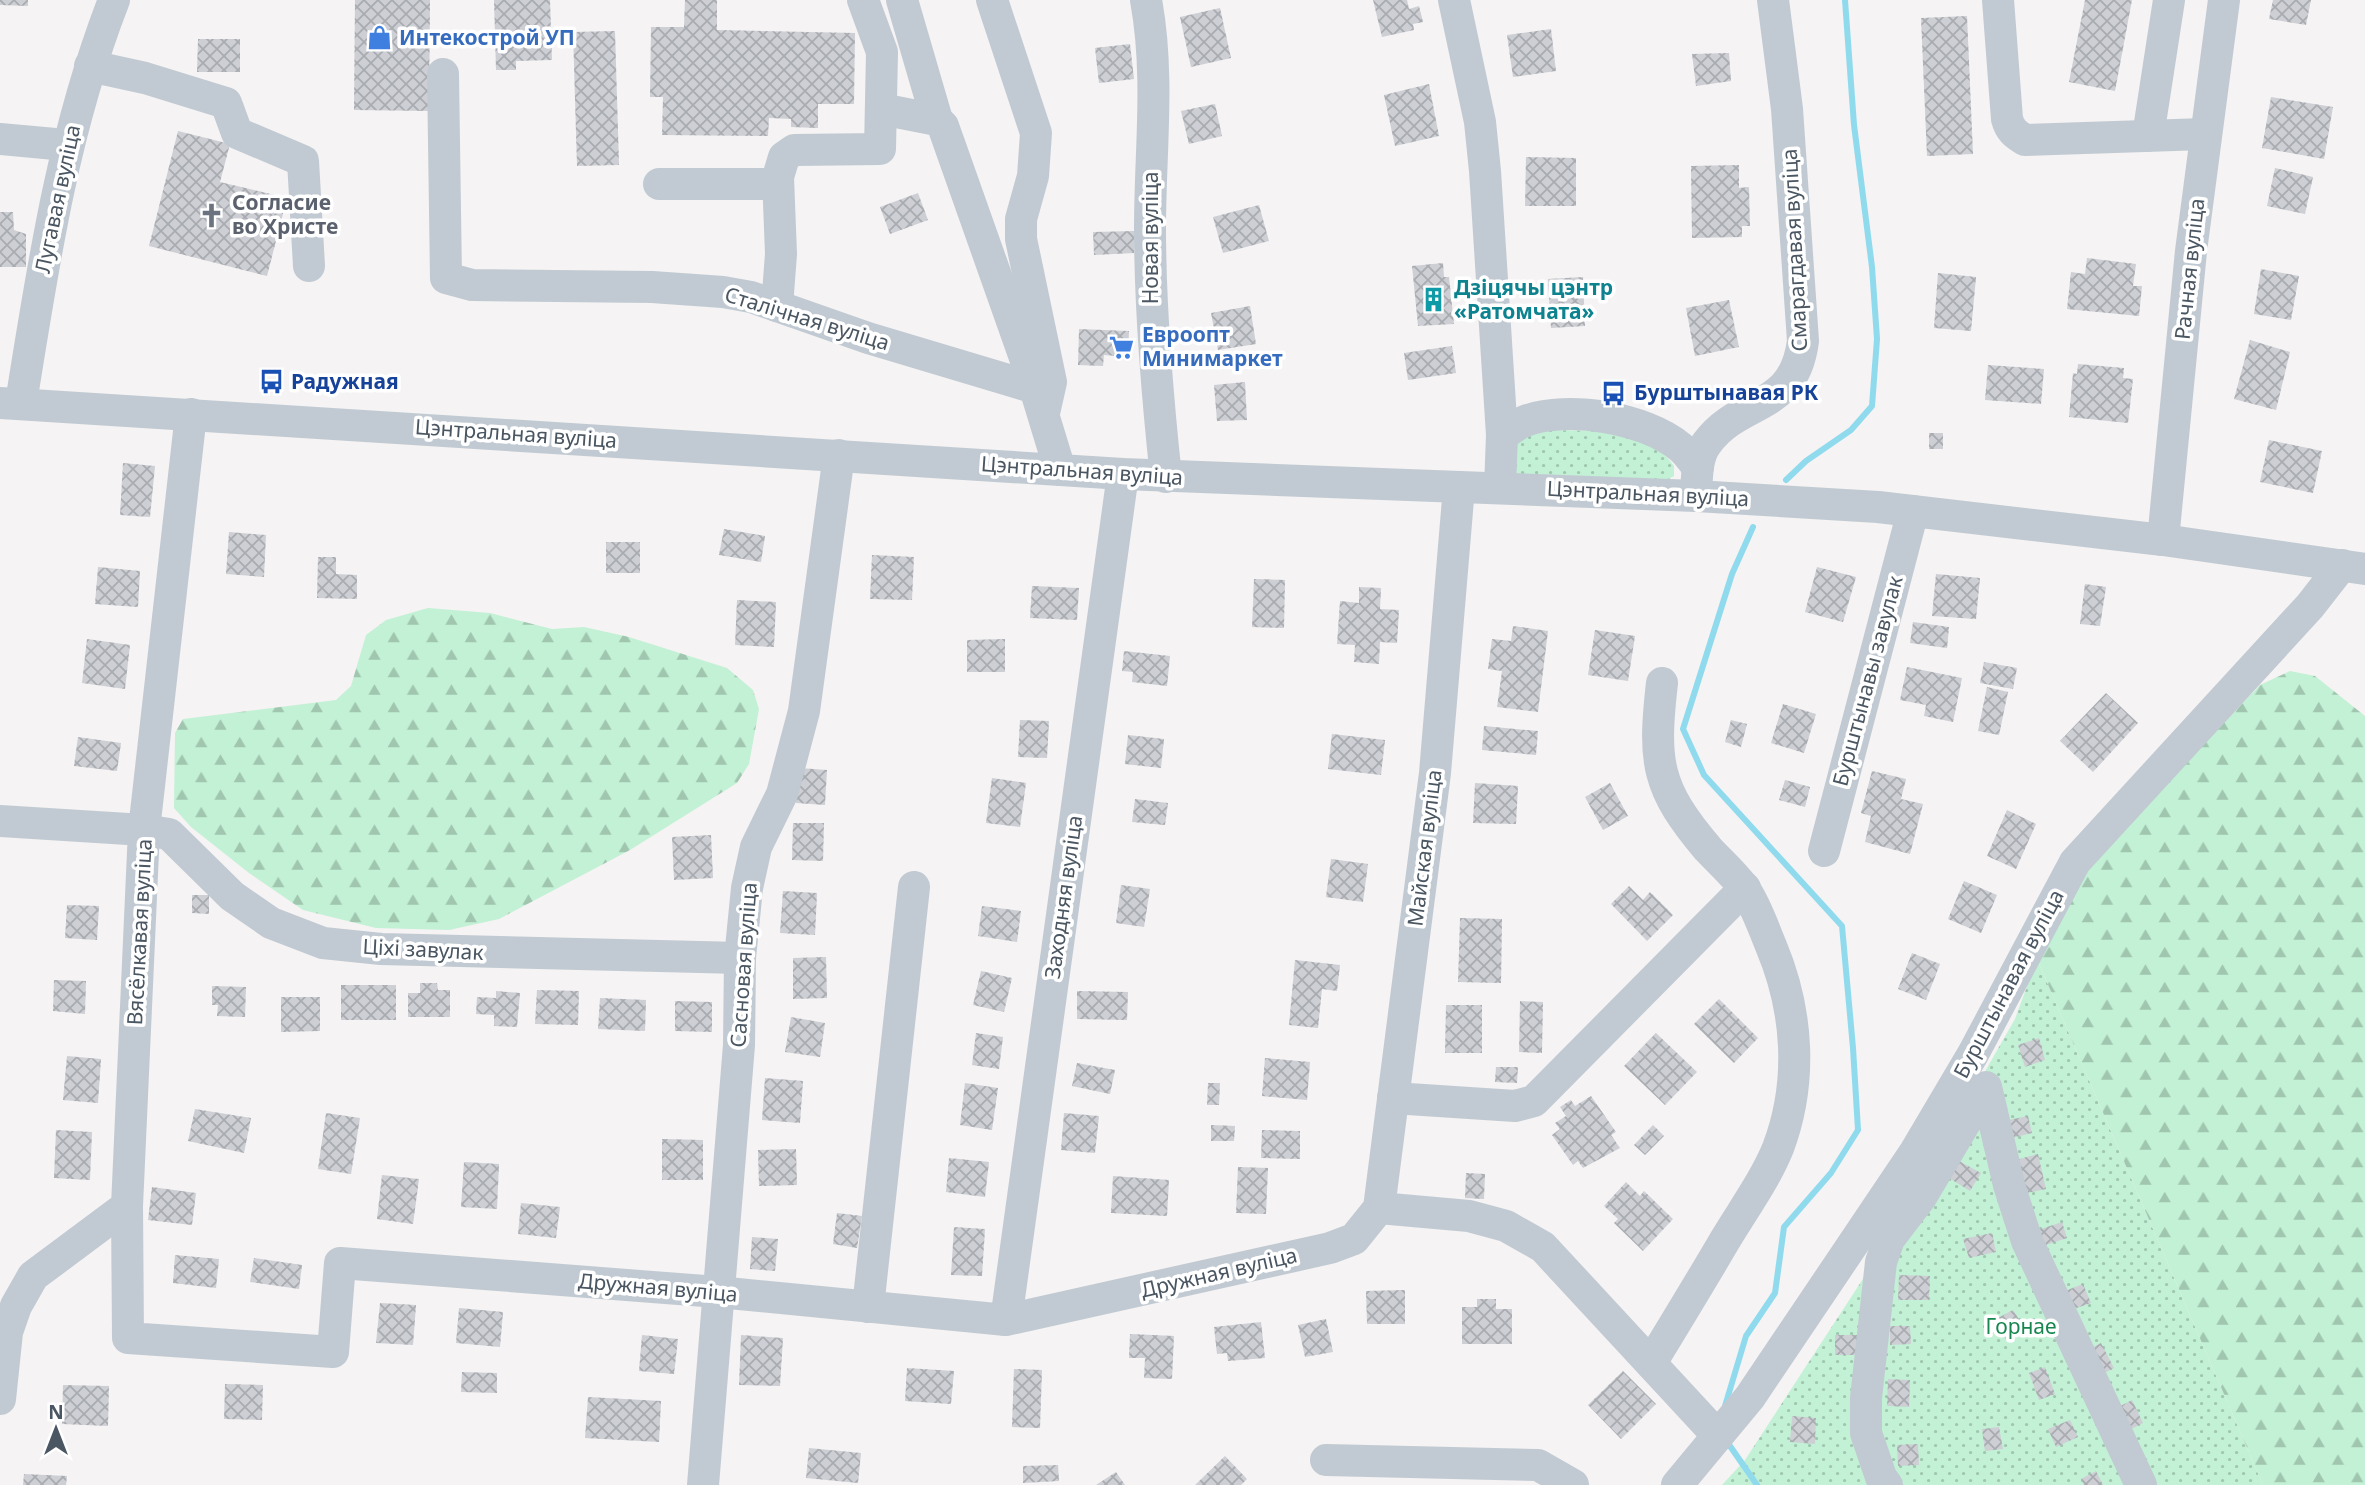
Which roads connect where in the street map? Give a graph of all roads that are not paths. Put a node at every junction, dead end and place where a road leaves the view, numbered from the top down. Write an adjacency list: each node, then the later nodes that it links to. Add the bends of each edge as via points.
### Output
1 (114, 0): 11 (street, Лугавая вуліца)
2 (863, 0): 13 (street, via 882,52)
3 (902, 0): 14 (street)
4 (992, 0): 23 (street, via 1037,132 1021,239 1051,382)
5 (1146, 0): 30 (street, Новая вуліца, via 1155,59 1152,339)
6 (1454, 0): 26 (street, via 1485,171)
7 (1773, 0): 31 (street, Смарагдавая вуліца, via 1787,109 1801,360 1782,391 1730,422 1706,444)
8 (1998, 0): 16 (street, via 2010,130 2025,140)
9 (2169, 0): 16 (street)
10 (2224, 0): 15 (street, Рачная вуліца)
11 (90, 66): 18 (street, Лугавая вуліца); 21 (street, via 226,103 237,133 303,161)
12 (443, 74): 22 (street, Сталічная вуліца, via 446,278 472,285 697,289)
13 (881, 108): 14 (street); 20 (street, via 880,149 794,150 783,156)
14 (937, 120): 23 (street, via 955,158)
15 (2205, 134): 16 (street); 35 (street, Рачная вуліца)
16 (2148, 136)
17 (0, 139): 18 (street)
18 (66, 145): 24 (street, Лугавая вуліца)
19 (659, 184): 20 (street)
20 (778, 184): 22 (street, via 781,254)
21 (309, 266)
22 (777, 306): 23 (street, Сталічная вуліца)
23 (1040, 402): 28 (street)
24 (10, 403): 25 (street, Цэнтральная вуліца)
25 (191, 414): 27 (street, Цэнтральная вуліца); 39 (street, Вясёлкавая вуліца)
26 (1502, 435): 31 (street, via 1525,421 1563,415 1638,424 1680,447); 33 (street)
27 (839, 455): 28 (street, Цэнтральная вуліца); 43 (street, Сасновая вуліца, via 804,711 782,794 756,846)
28 (1060, 470): 29 (street, Цэнтральная вуліца)
29 (1123, 474): 30 (street, Цэнтральная вуліца); 51 (street, Заходняя вуліца)
30 (1166, 477): 32 (street, Цэнтральная вуліца)
31 (1697, 481): 33 (street, Цэнтральная вуліца); 34 (street, Цэнтральная вуліца)
32 (1459, 487): 33 (street, Цэнтральная вуліца); 46 (street, Майская вуліца, via 1435,774)
33 (1500, 488)
34 (1913, 511): 35 (street, Цэнтральная вуліца); 40 (street, Бурштынавы завулак)
35 (2163, 540): 36 (street, Цэнтральная вуліца)
36 (2353, 567): 44 (street, Бурштынавая вуліца, via 2310,606 2075,862)
37 (1662, 683): 42 (street, via 1658,762 1666,792 1683,819)
38 (0, 821): 39 (street, Ціхі завулак)
39 (144, 830): 43 (street, Ціхі завулак, via 169,834 232,896 271,923 323,943 407,950); 47 (street, Вясёлкавая вуліца)
40 (1824, 851)
41 (914, 887): 50 (street)
42 (1745, 888): 46 (street, via 1534,1101 1516,1106); 52 (street, via 1790,1001 1794,1081 1788,1113 1765,1174)
43 (740, 958): 49 (street, Сасновая вуліца, via 739,1045)
44 (1973, 1054): 45 (street); 54 (street, Бурштынавая вуліца, via 1908,1163 1750,1397)
45 (1986, 1087): 59 (street, via 1921,1197 1889,1239 1881,1262 1866,1433); 60 (street, via 2027,1241)
46 (1393, 1098): 48 (street, Майская вуліца)
47 (127, 1206): 49 (street, Дружная вуліца, via 128,1338 333,1352 340,1264); 53 (street, via 33,1276 7,1332)
48 (1379, 1208): 51 (street, Дружная вуліца, via 1354,1239 1330,1248); 52 (street, via 1469,1216 1506,1226 1543,1247)
49 (718, 1292): 50 (street, Дружная вуліца); 57 (street, Сасновая вуліца)
50 (868, 1307): 51 (street, Дружная вуліца)
51 (1006, 1320)
52 (1651, 1363): 54 (street)
53 (0, 1399)
54 (1718, 1436): 56 (street, Бурштынавая вуліца)
55 (1326, 1460): 58 (street, via 1538,1465)
56 (1688, 1480)
57 (704, 1485)
58 (1573, 1485)
59 (1887, 1485)
60 (2141, 1485)

